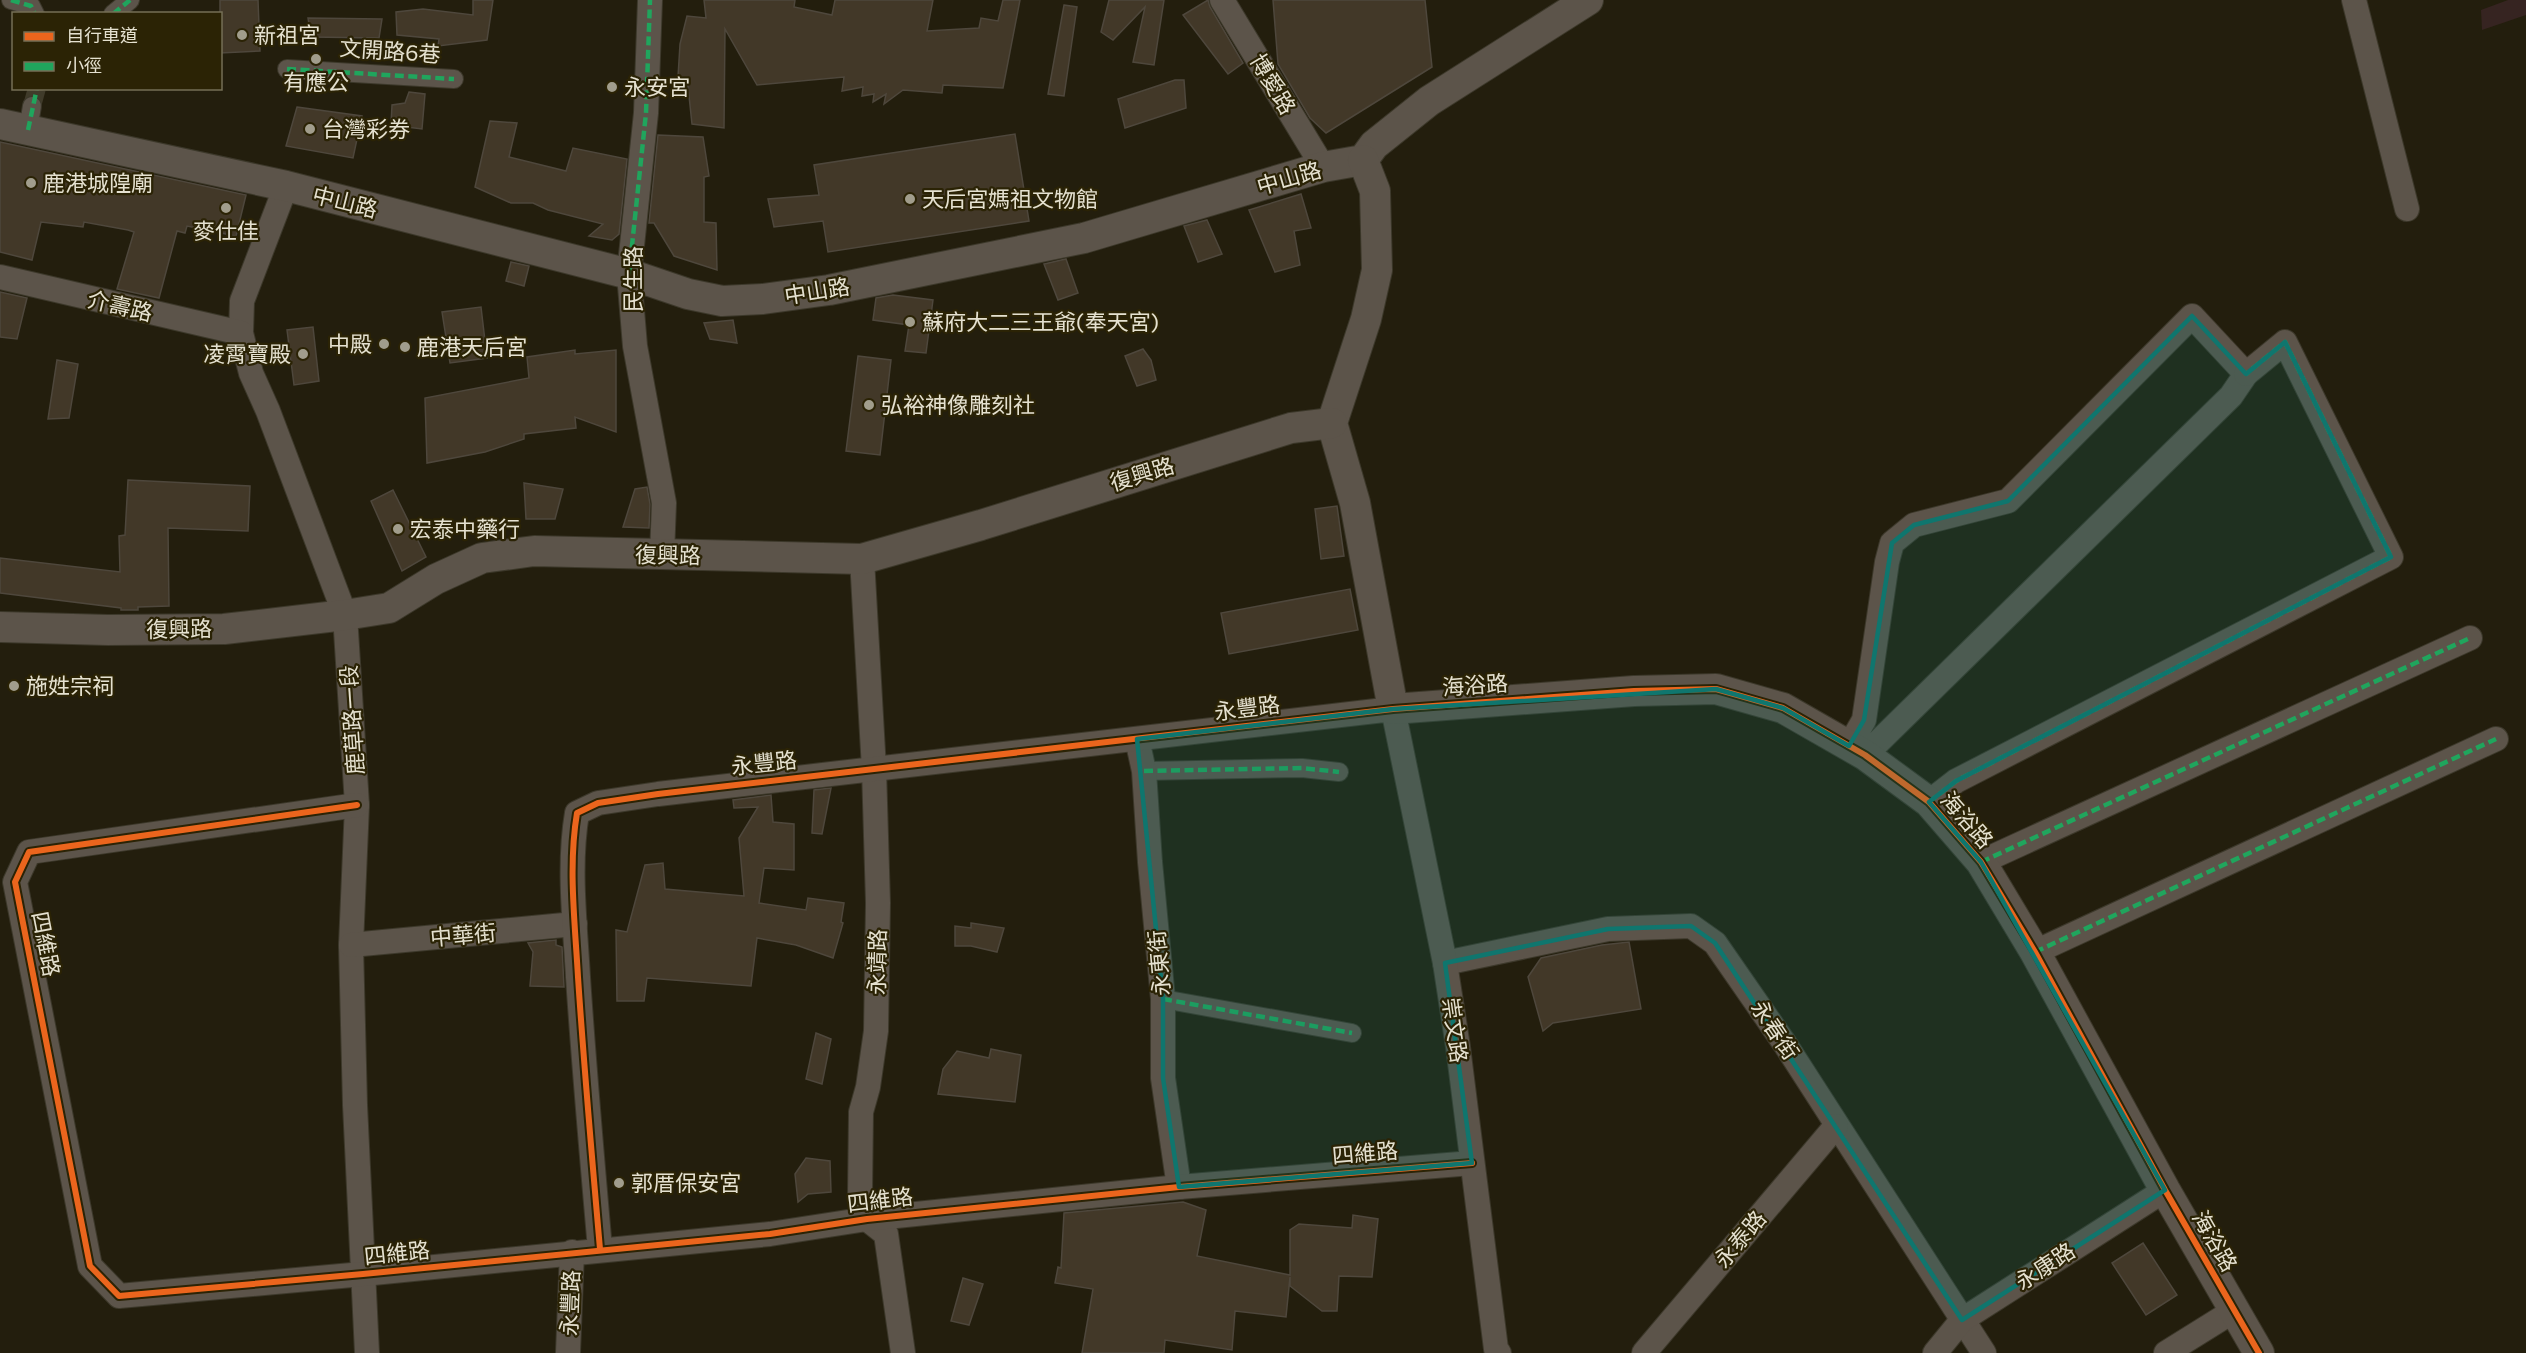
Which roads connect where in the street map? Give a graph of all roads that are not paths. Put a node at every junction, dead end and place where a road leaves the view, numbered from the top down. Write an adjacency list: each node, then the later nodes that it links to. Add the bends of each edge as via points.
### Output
1 (11, 0): 7 (street, via 31,6)
2 (130, 0): 8 (street)
3 (650, 0): 16 (street, 民生路, via 646,113)
4 (1222, 0): 13 (street, 博愛路)
5 (1588, 0): 12 (street, via 1429,101)
6 (2354, 0): 15 (street)
7 (34, 12)
8 (115, 12)
9 (287, 69): 10 (street, 文開路6巷)
10 (453, 80)
11 (20, 120): 14 (street, 中山路)
12 (1363, 159): 13 (street, 中山路); 20 (street, via 1375,191 1377,270 1366,319)
13 (1323, 167): 16 (street, 中山路, via 1084,238 829,290 722,301)
14 (286, 186): 16 (street, 中山路); 18 (street, 鹿草路一段, via 242,301)
15 (2407, 209)
16 (629, 274): 21 (street, 民生路, via 635,346 664,503)
17 (0, 277): 18 (street, 介壽路)
18 (241, 333): 23 (street, 鹿草路一段, via 251,373)
19 (2246, 374): 29 (street, via 2231,396); 29 (street, via 2192,316 2008,501 1914,525 1892,543); 33 (street, via 2285,342 2391,557 1956,781)
20 (1332, 423): 22 (street, 復興路, via 1291,428); 26 (street, via 1355,503)
21 (662, 555): 22 (street, 復興路); 23 (street, 復興路, via 534,551 482,558 436,579 389,608)
22 (862, 559): 30 (street, 永靖路)
23 (345, 615): 24 (street, 復興路, via 225,629); 34 (street, 鹿草路一段)
24 (0, 627)
25 (2470, 638): 35 (street)
26 (1393, 709): 27 (street, 永豐路); 29 (street, 海浴路, via 1634,691 1716,689 1783,708); 39 (street, 崇文路)
27 (1137, 739): 30 (street, 永豐路); 31 (street, 永東街)
28 (2496, 739): 38 (street)
29 (1857, 750): 33 (street, 海浴路)
30 (874, 769): 36 (street, 永豐路, via 658,794 598,803 577,813 572,839); 46 (street, 永靖路, via 876,1031 861,1112 860,1196)
31 (1144, 771): 32 (street, via 1302,768); 40 (street, 永東街)
32 (1340, 772)
33 (1929, 802): 35 (street, 海浴路)
34 (357, 805): 37 (street, 鹿草路一段); 49 (street, 四維路, via 29,852 15,882 90,1266 119,1296)
35 (1981, 862): 38 (street, 海浴路)
36 (575, 924): 37 (street, 中華街); 47 (street, 永豐路)
37 (351, 945): 49 (street, 鹿草路一段)
38 (2035, 952): 45 (street, 海浴路)
39 (1445, 963): 42 (street, 永春街, via 1608,929 1691,926 1715,942); 43 (street, 崇文路)
40 (1163, 999): 41 (street); 44 (street, 永東街, via 1163,1078)
41 (1352, 1033)
42 (1836, 1126): 51 (street, 永春街); 56 (street, 永泰路)
43 (1472, 1163): 44 (street, 四維路); 52 (street, 崇文路)
44 (1179, 1187): 46 (street, 四維路)
45 (2165, 1190): 50 (street, 海浴路); 51 (street, 永康路)
46 (867, 1219): 47 (street, 四維路, via 770,1234); 55 (street, via 886,1234)
47 (600, 1249): 48 (street, 四維路)
48 (572, 1252): 49 (street, 四維路); 54 (street, 永豐路)
49 (363, 1274): 53 (street, 鹿草路一段)
50 (2235, 1310): 59 (street); 60 (street, 海浴路)
51 (1962, 1320): 57 (street, 永康路); 58 (street, 永春街)
52 (1492, 1352)
53 (367, 1353)
54 (568, 1353)
55 (903, 1353)
56 (1644, 1353)
57 (1935, 1353)
58 (1984, 1353)
59 (2166, 1353)
60 (2259, 1353)

